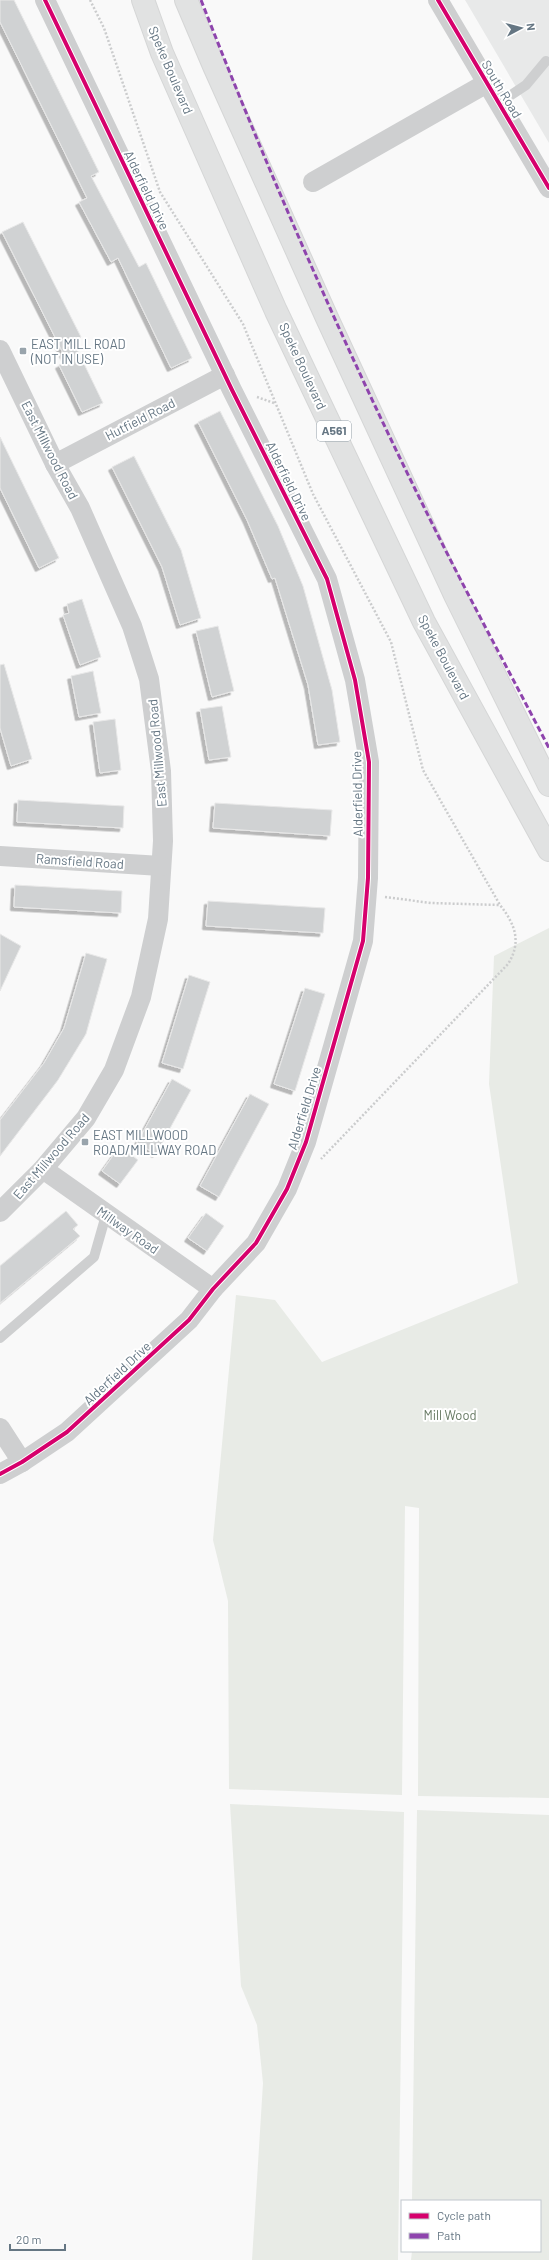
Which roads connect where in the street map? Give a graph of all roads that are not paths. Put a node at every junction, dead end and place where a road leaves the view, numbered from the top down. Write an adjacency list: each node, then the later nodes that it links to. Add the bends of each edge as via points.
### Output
1 (45, 0): 11 (street, Alderfield Drive)
2 (143, 0): 14 (highway, Speke Boulevard / A561, via 162,53 276,311 418,608)
3 (186, 0): 13 (highway, via 350,368 455,595)
4 (438, 0): 6 (street, South Road)
5 (546, 62): 7 (lane, via 526,85)
6 (487, 83): 7 (street, South Road); 8 (street)
7 (499, 103): 9 (street, South Road)
8 (313, 182)
9 (549, 188)
10 (0, 350): 12 (street, East Millwood Road)
11 (225, 375): 12 (street, Hutfield Road); 20 (street, Alderfield Drive, via 327,579 355,680 369,762 367,895 363,941 303,1148 287,1189 256,1243)
12 (55, 464): 16 (street, East Millwood Road, via 80,508 132,626 149,679 161,771)
13 (549, 785)
14 (549, 850)
15 (0, 856): 16 (street, Ramsfield Road)
16 (161, 866): 17 (street, East Millwood Road, via 158,919 142,998 114,1070 86,1118)
17 (43, 1169): 18 (street, East Millwood Road); 19 (street, Millway Road)
18 (0, 1212)
19 (106, 1215): 20 (street, Millway Road); 21 (lane, via 94,1257)
20 (213, 1289): 23 (street, Alderfield Drive, via 188,1320 67,1432)
21 (0, 1338)
22 (0, 1428): 23 (street)
23 (22, 1462): 24 (street, Alderfield Drive)
24 (0, 1474)

